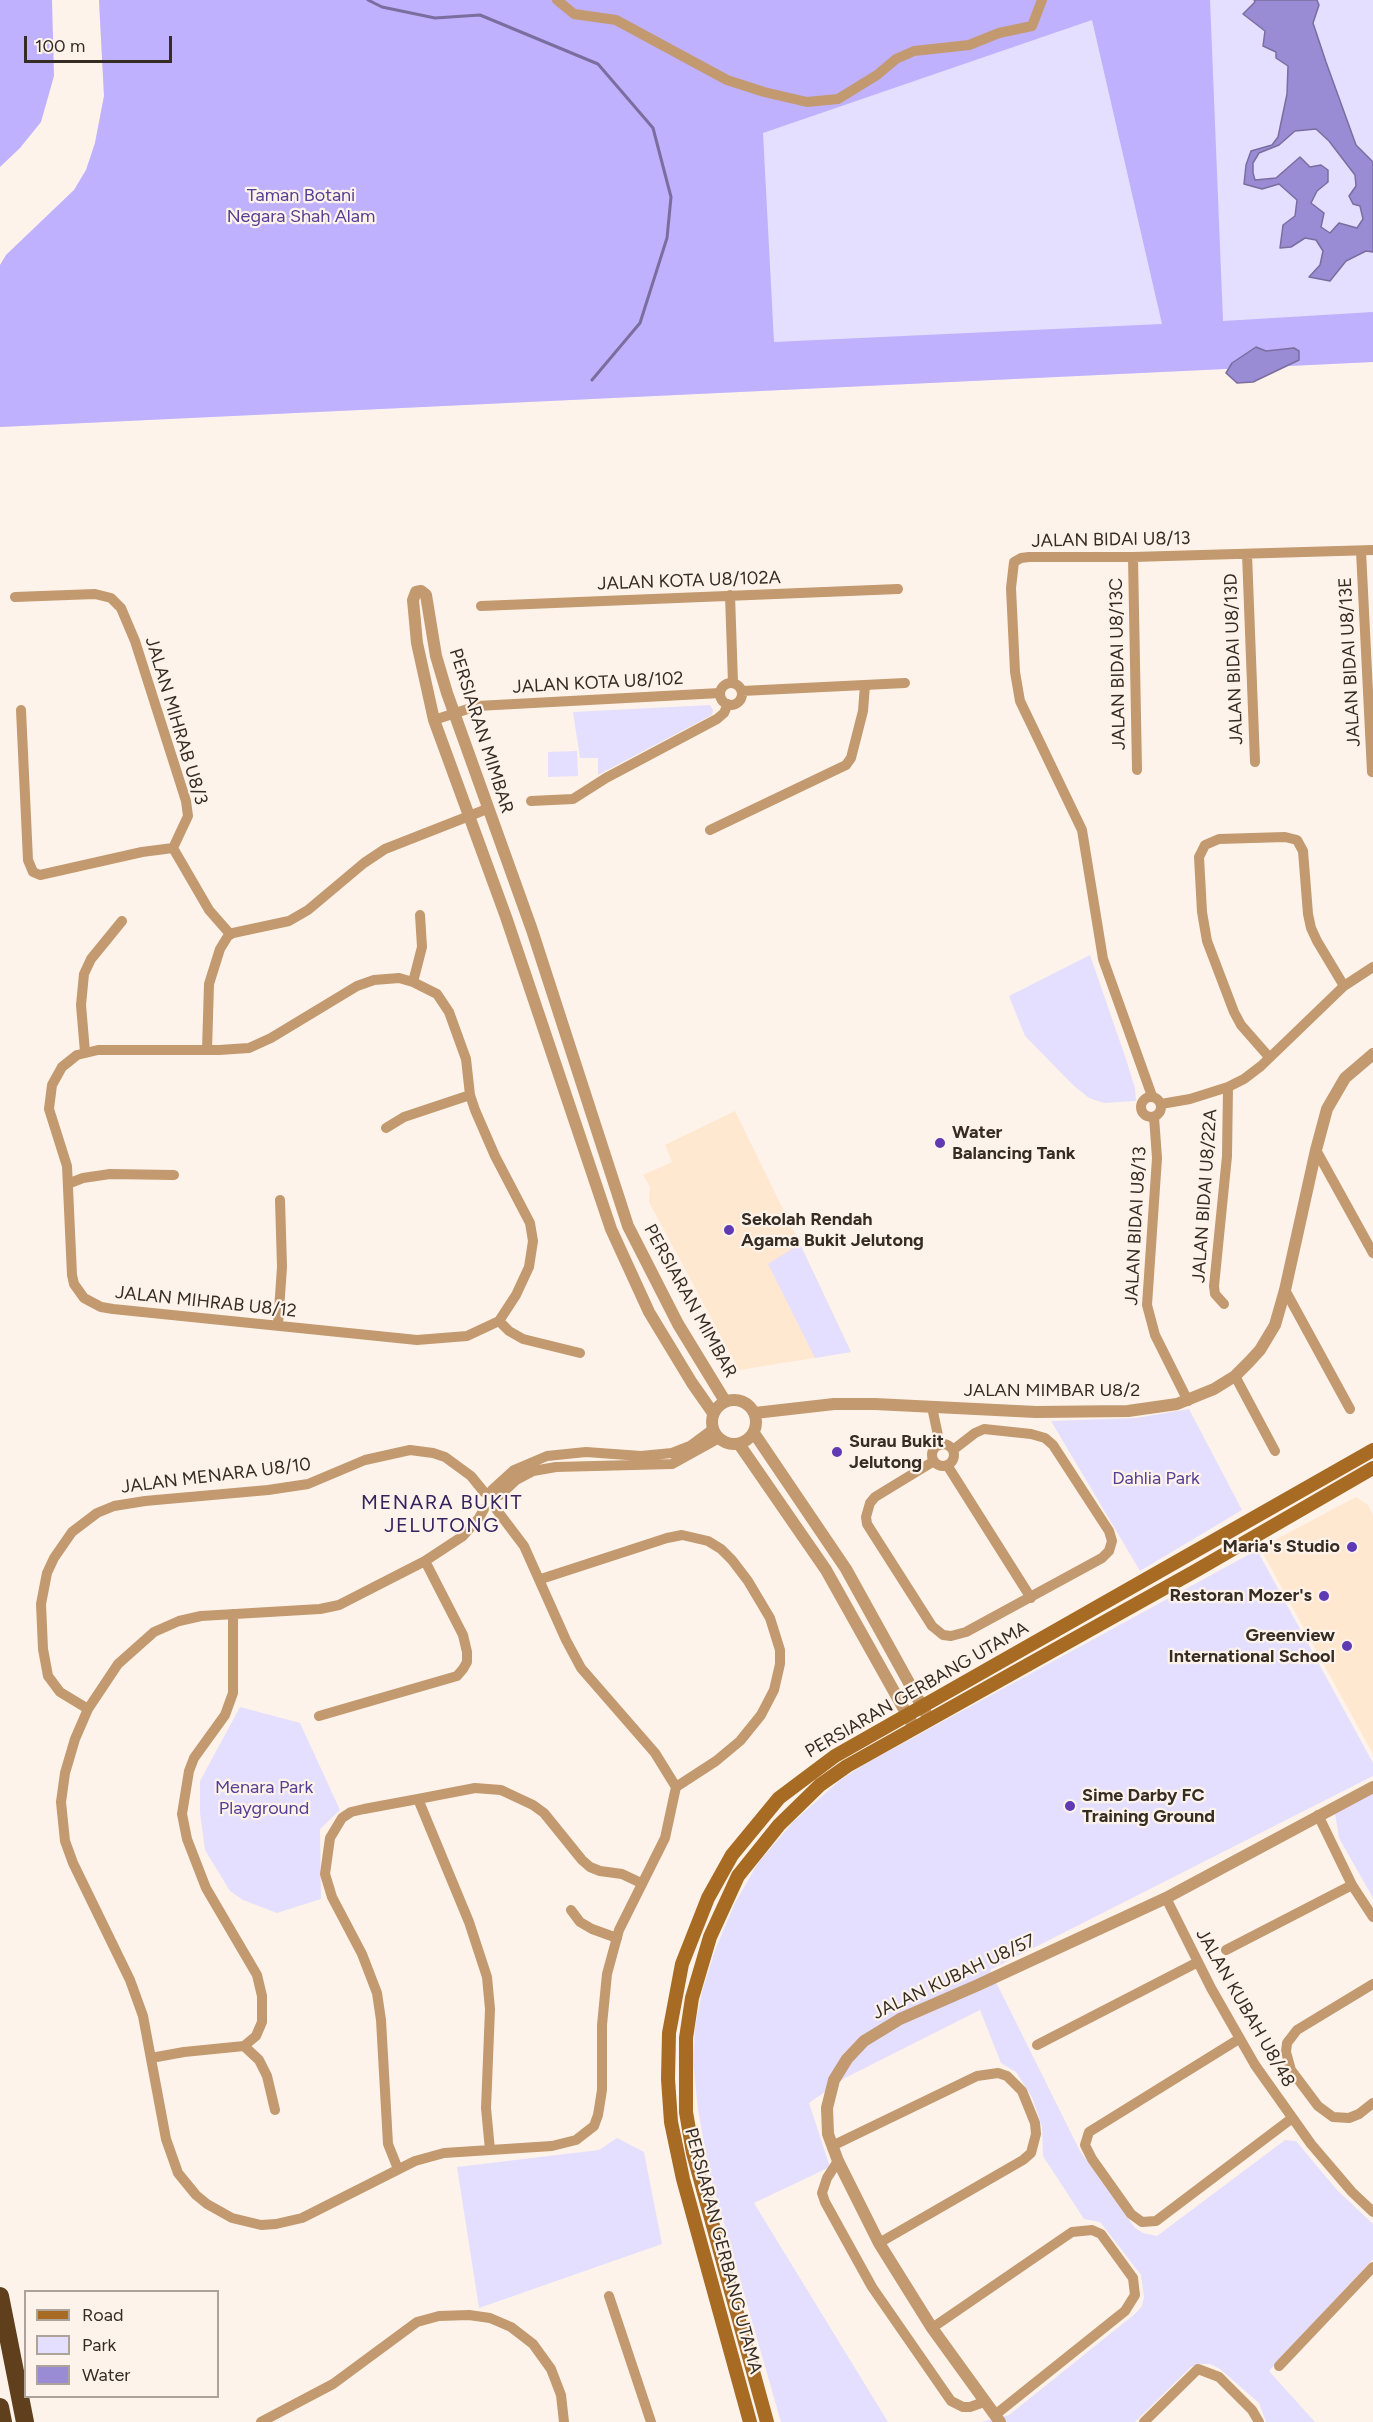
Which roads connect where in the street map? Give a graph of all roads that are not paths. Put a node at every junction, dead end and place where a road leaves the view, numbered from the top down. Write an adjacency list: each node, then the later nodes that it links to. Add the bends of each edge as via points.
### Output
1 (557, 0): 2 (street, via 574,14 616,20 727,80 807,102 838,99 914,51 969,45 1032,26)
2 (1042, 0)
3 (1373, 550): 4 (street, JALAN BIDAI U8/13)
4 (1361, 551): 5 (street, JALAN BIDAI U8/13); 22 (street, JALAN BIDAI U8/13E)
5 (1247, 554): 6 (street, JALAN BIDAI U8/13); 20 (street, JALAN BIDAI U8/13D)
6 (1133, 557): 21 (street, JALAN BIDAI U8/13C); 40 (street, JALAN BIDAI U8/13, via 1021,558 1014,562 1011,588 1020,701 1082,830 1108,979)
7 (898, 589): 8 (street, JALAN KOTA U8/102A)
8 (730, 595): 10 (street, JALAN KOTA U8/102A); 11 (street)
9 (15, 597): 27 (street, JALAN MIHRAB U8/3, via 95,594 111,598 121,608 186,801 188,816)
10 (481, 606)
11 (733, 683): 14 (street); 15 (street, via 726,684)
12 (905, 683): 13 (street)
13 (865, 685): 14 (street); 26 (street, via 863,711 846,765)
14 (742, 691): 16 (street, via 740,700)
15 (720, 693): 16 (street); 18 (street, JALAN KOTA U8/102, via 477,706)
16 (728, 704): 23 (street, via 717,719 573,799)
17 (21, 710): 27 (street, via 28,860 33,872 48,874)
18 (454, 713): 19 (street, JALAN KOTA U8/102); 19 (street, PERSIARAN MIMBAR, via 436,656 426,595 418,591 413,600 417,643); 24 (street, PERSIARAN MIMBAR)
19 (434, 720): 25 (street, PERSIARAN MIMBAR)
20 (1255, 762)
21 (1137, 770)
22 (1372, 772)
23 (531, 801)
24 (488, 809): 25 (street); 54 (street, PERSIARAN MIMBAR, via 532,930 628,1226 678,1324)
25 (469, 817): 30 (street, via 385,849 288,921); 58 (street, PERSIARAN MIMBAR, via 616,1240 649,1312)
26 (710, 830)
27 (172, 848): 30 (street, via 209,910)
28 (420, 915): 32 (street, via 420,957)
29 (122, 921): 35 (street, via 91,959 84,974 81,1005)
30 (230, 934): 34 (street, via 220,949 209,984)
31 (1373, 967): 33 (street)
32 (413, 982): 34 (street, JALAN MIHRAB U8/12, via 391,978 366,982 260,1044 238,1050); 39 (street, JALAN MIHRAB U8/12, via 437,994 449,1012 466,1059)
33 (1344, 986): 37 (street); 37 (street, via 1311,928 1303,851 1297,840 1218,840 1205,845 1199,857 1207,941 1234,1012)
34 (207, 1050): 35 (street, JALAN MIHRAB U8/12, via 126,1048)
35 (85, 1052): 45 (street, JALAN MIHRAB U8/12, via 62,1067 49,1096 49,1109 63,1147)
36 (1373, 1054): 43 (street, JALAN MIMBAR U8/2, via 1337,1090 1327,1109)
37 (1269, 1057): 38 (street, via 1254,1073)
38 (1228, 1087): 40 (street, via 1190,1099); 49 (street, JALAN BIDAI U8/22A, via 1227,1156 1214,1286 1215,1294)
39 (470, 1095): 42 (street, via 404,1117); 50 (street, JALAN MIHRAB U8/12, via 532,1232 529,1267)
40 (1157, 1100): 41 (street, via 1160,1112); 41 (street, via 1145,1098 1141,1105 1146,1115)
41 (1154, 1116): 55 (street, JALAN BIDAI U8/13, via 1157,1158 1147,1305 1155,1335)
42 (386, 1128)
43 (1316, 1150): 47 (street); 48 (street, JALAN MIMBAR U8/2)
44 (174, 1175): 45 (street, via 110,1174)
45 (70, 1183): 51 (street, JALAN MIHRAB U8/12, via 72,1275 84,1298 113,1309)
46 (280, 1200): 51 (street, via 282,1267)
47 (1373, 1253)
48 (1285, 1290): 53 (street, JALAN MIMBAR U8/2, via 1266,1341); 57 (street)
49 (1224, 1304)
50 (499, 1321): 51 (street, JALAN MIHRAB U8/12, via 467,1336 440,1340); 52 (street, via 523,1339)
51 (278, 1325)
52 (580, 1353)
53 (1235, 1376): 55 (street, JALAN MIMBAR U8/2); 65 (street)
54 (725, 1401): 58 (street); 59 (street, via 740,1400)
55 (1188, 1401): 56 (street, JALAN MIMBAR U8/2, via 1102,1413)
56 (932, 1407): 59 (street, JALAN MIMBAR U8/2, via 834,1404); 63 (street)
57 (1350, 1409)
58 (713, 1413): 61 (street)
59 (755, 1413): 60 (street)
60 (754, 1432): 62 (street); 77 (street, via 846,1569)
61 (716, 1434): 62 (street, via 725,1442); 70 (street, via 672,1464 556,1467 532,1471)
62 (739, 1444): 79 (street, via 826,1570)
63 (940, 1445): 64 (street); 67 (street, via 933,1450)
64 (952, 1450): 68 (street, via 954,1457); 75 (street, via 984,1430 1042,1436 1053,1445 1109,1531 1111,1546 1102,1558)
65 (1275, 1451)
66 (1368, 1453): 69 (street); 77 (main road, PERSIARAN GERBANG UTAMA)
67 (934, 1461): 68 (street); 75 (street, via 875,1497 866,1517 932,1626 943,1635 958,1635)
68 (947, 1465): 75 (street)
69 (1372, 1471): 81 (main road, PERSIARAN GERBANG UTAMA)
70 (492, 1492): 71 (street, via 480,1500); 72 (street, via 500,1505); 78 (street, JALAN MENARA U8/10, via 445,1457 410,1450 365,1460 308,1484 145,1501 97,1513 72,1532 54,1558 41,1604 48,1676 60,1692)
71 (484, 1509): 72 (street); 73 (street, via 463,1536)
72 (496, 1509): 74 (street, via 524,1546)
73 (424, 1561): 76 (street, via 339,1605); 80 (street, via 463,1635 467,1652 463,1669 457,1676)
74 (541, 1579): 83 (street, via 581,1668 655,1753); 83 (street, via 682,1535 708,1541 720,1549 748,1581 770,1618 780,1650 774,1690 761,1715 740,1741)
75 (1031, 1598)
76 (233, 1614): 78 (street, via 191,1618 154,1632 118,1664); 98 (street, via 233,1693 225,1715 194,1758 182,1814 206,1888 257,1975 262,2022 256,2036)
77 (922, 1706): 79 (main road, PERSIARAN GERBANG UTAMA); 81 (street)
78 (88, 1709): 99 (street, via 65,1773 63,1830 73,1863 130,1980 143,2016)
79 (907, 1714): 82 (street); 122 (main road, PERSIARAN GERBANG UTAMA, via 813,1771 762,1816 732,1855 712,1890 681,1964 668,2044 671,2122)
80 (319, 1716)
81 (929, 1719): 82 (main road, PERSIARAN GERBANG UTAMA)
82 (914, 1727): 123 (main road, PERSIARAN GERBANG UTAMA, via 832,1775 764,1842 738,1876 719,1914 702,1958 690,2008 685,2062 691,2143)
83 (676, 1787): 87 (street, via 665,1838)
84 (1373, 1787): 86 (street, JALAN KUBAH U8/57)
85 (418, 1799): 87 (street, via 476,1788 513,1793 544,1813 590,1867 622,1874); 104 (street, via 469,1922 487,1977 490,2009 486,2108); 106 (street, via 351,1812 342,1818 330,1838 325,1861 327,1886 366,1961 377,1993 388,2144)
86 (1318, 1815): 88 (street); 89 (street, JALAN KUBAH U8/57)
87 (640, 1883): 92 (street)
88 (1352, 1885): 91 (street); 93 (street)
89 (1166, 1898): 94 (street, JALAN KUBAH U8/48); 103 (street, JALAN KUBAH U8/57, via 900,2019 864,2041 834,2080 827,2109)
90 (571, 1910): 92 (street, via 580,1922)
91 (1373, 1917)
92 (617, 1938): 104 (street, via 606,1984 602,2103 594,2126 576,2140 560,2144)
93 (1226, 1950)
94 (1198, 1962): 96 (street, JALAN KUBAH U8/48); 97 (street)
95 (1373, 1984): 100 (street, via 1297,2030 1287,2043 1286,2052 1291,2070 1318,2106 1333,2117 1349,2118)
96 (1239, 2038): 102 (street, JALAN KUBAH U8/48); 102 (street, via 1089,2132 1085,2145 1092,2159 1131,2214 1142,2222 1156,2221)
97 (1037, 2045)
98 (244, 2046): 99 (street); 101 (street, via 259,2060 267,2076)
99 (151, 2058): 106 (street, via 166,2139 178,2173 196,2195 232,2218 261,2224 302,2218)
100 (1373, 2103)
101 (275, 2110)
102 (1292, 2119): 107 (street, JALAN KUBAH U8/48)
103 (832, 2146): 105 (street, JALAN KUBAH U8/57); 108 (street, via 977,2076 998,2073 1022,2091 1035,2123 1031,2153)
104 (490, 2150): 106 (street, via 444,2153)
105 (838, 2161): 108 (street, JALAN KUBAH U8/57); 114 (street, via 826,2178 822,2193 872,2287 951,2401 963,2407)
106 (398, 2169)
107 (1373, 2212)
108 (879, 2243): 112 (street, JALAN KUBAH U8/57)
109 (1373, 2267): 113 (street)
110 (0, 2296): 118 (highway)
111 (609, 2296): 121 (street)
112 (933, 2328): 114 (street, JALAN KUBAH U8/57); 116 (street, via 1072,2232 1101,2234 1133,2278 1135,2295 1125,2311)
113 (1279, 2367)
114 (984, 2402): 116 (street, JALAN KUBAH U8/57)
115 (0, 2407): 117 (highway)
116 (997, 2419)
117 (3, 2422)
118 (25, 2422)
119 (261, 2422): 120 (street, via 333,2384 417,2322 439,2316 469,2315 490,2318 532,2344 551,2369 561,2395)
120 (564, 2422)
121 (651, 2422)
122 (750, 2422)
123 (768, 2422)
124 (1144, 2422): 125 (street, via 1198,2370 1219,2377)
125 (1259, 2422)

